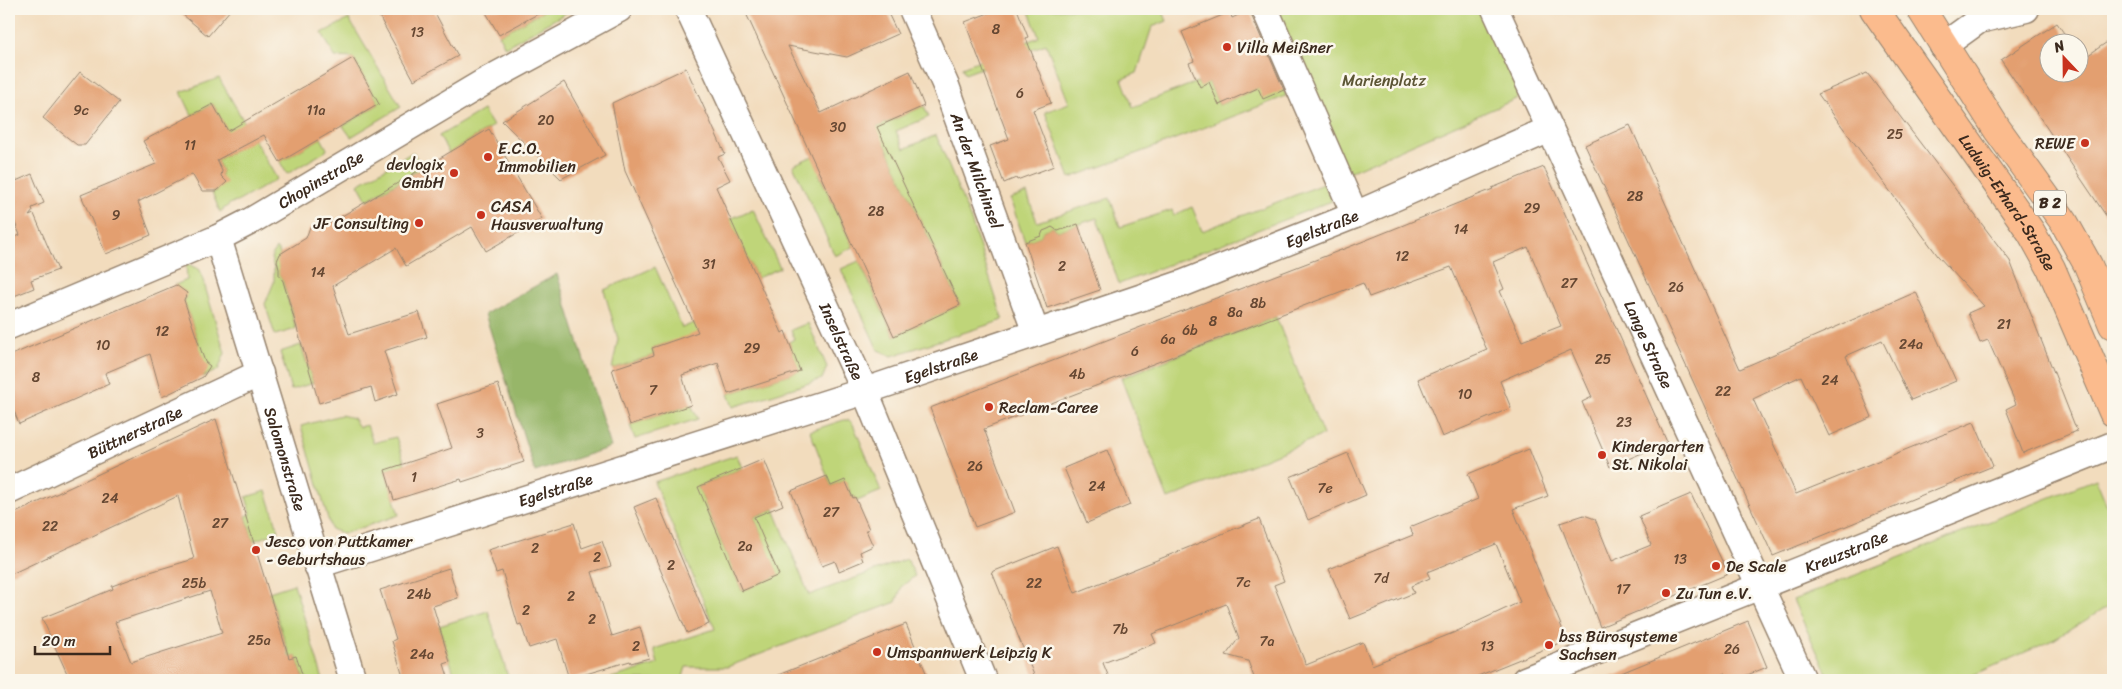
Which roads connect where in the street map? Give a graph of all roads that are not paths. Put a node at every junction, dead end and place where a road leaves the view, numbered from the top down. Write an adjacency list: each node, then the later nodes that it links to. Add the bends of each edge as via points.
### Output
1 (619, 9): 12 (street, Chopinstraße, via 486,81 296,196)
2 (688, 9): 17 (street, Inselstraße)
3 (912, 9): 15 (street, An der Milchinsel, via 946,86)
4 (1265, 9): 11 (street)
5 (1495, 9): 10 (street, Lange Straße)
6 (1874, 9): 18 (main road, Ludwig-Erhard-Straße / B 2, via 2031,232 2052,268)
7 (1922, 9): 9 (main road, Ludwig-Erhard-Straße / B 2)
8 (2026, 9): 9 (street, via 1979,20)
9 (1943, 46): 13 (main road, Ludwig-Erhard-Straße / B 2, via 1997,129 2064,222 2088,265)
10 (1550, 129): 11 (street, Egelstraße); 22 (street, Lange Straße)
11 (1355, 214): 15 (street, Egelstraße, via 1184,283)
12 (218, 238): 14 (street, Chopinstraße); 16 (street, Salomonstraße)
13 (2113, 325)
14 (9, 326)
15 (1036, 333): 17 (street, Egelstraße)
16 (260, 373): 20 (street, Büttnerstraße); 21 (street, Salomonstraße)
17 (865, 391): 21 (street, Egelstraße); 24 (street, Inselstraße)
18 (2113, 412)
19 (2113, 445): 22 (street, Kreuzstraße)
20 (9, 491)
21 (317, 564): 23 (street, Salomonstraße)
22 (1760, 585): 25 (street, Kreuzstraße); 26 (street, Lange Straße)
23 (353, 680)
24 (982, 680)
25 (1525, 680)
26 (1803, 680)

